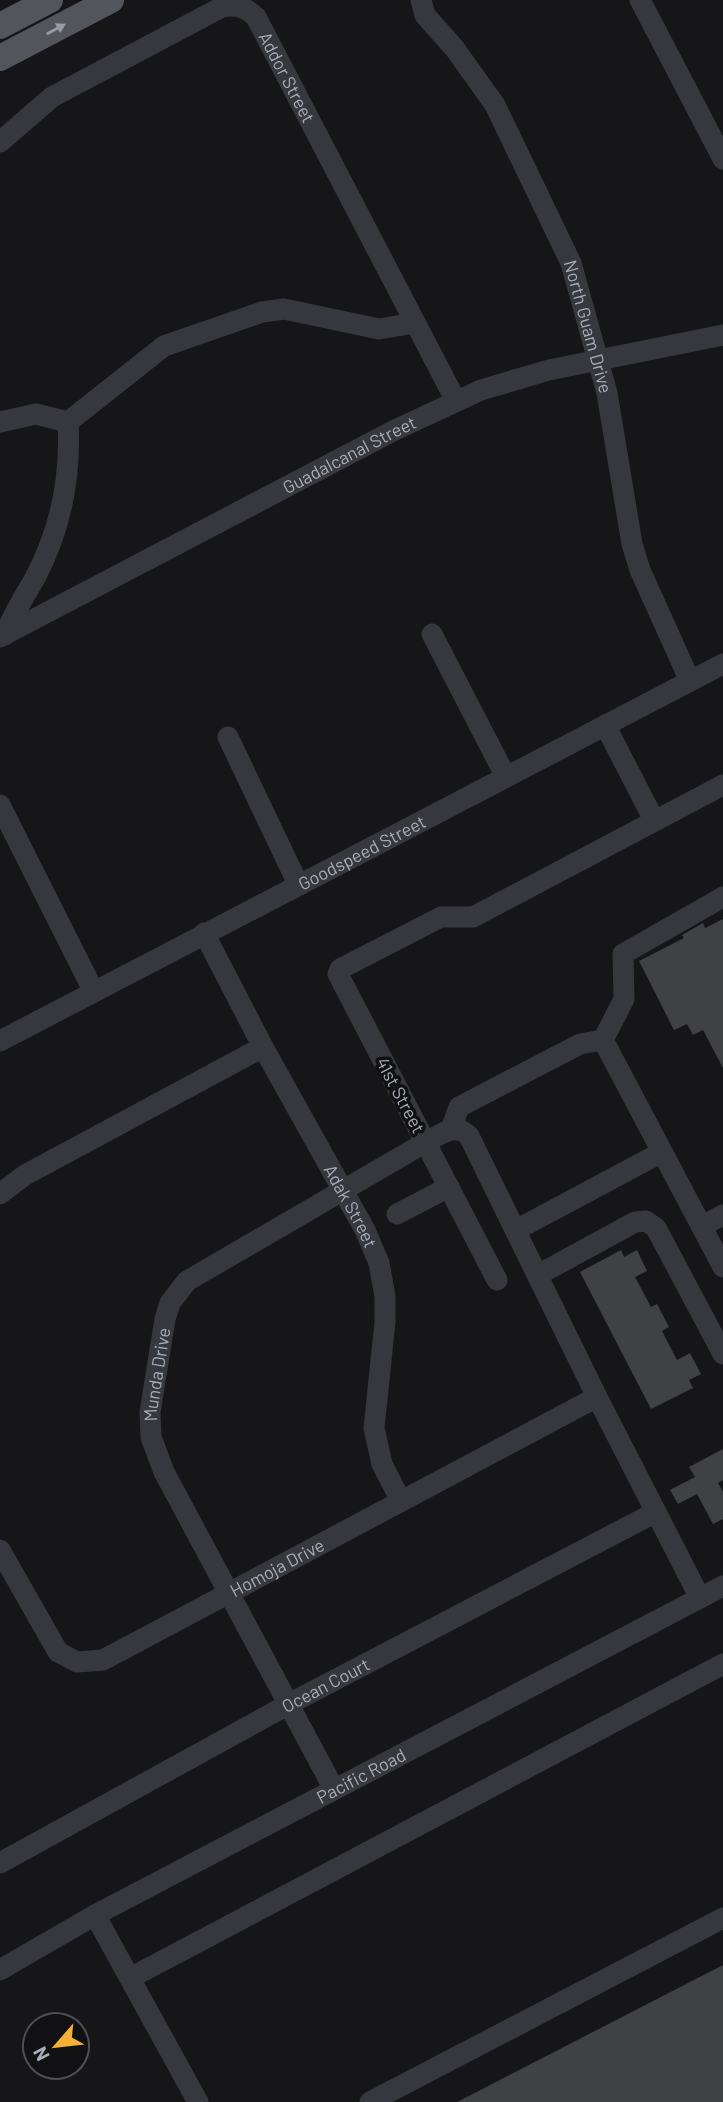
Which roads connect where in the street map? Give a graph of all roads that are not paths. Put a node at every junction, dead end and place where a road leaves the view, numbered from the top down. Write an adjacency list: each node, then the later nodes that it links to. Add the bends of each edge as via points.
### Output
1 (50, 0): 5 (main road)
2 (111, 0): 6 (main road, one-way to 2)
3 (421, 0): 11 (street, North Guam Drive, via 425,15 474,75 510,134 571,263)
4 (639, 0): 8 (street)
5 (0, 26)
6 (0, 58)
7 (0, 142): 9 (street, Addor Street, via 64,90 222,7 247,9 256,17)
8 (723, 159)
9 (415, 323): 12 (street, Addor Street); 14 (street, via 379,328 285,309 262,312 164,346)
10 (723, 335): 11 (street, Guadalcanal Street)
11 (598, 361): 12 (street, Guadalcanal Street, via 517,379); 18 (street, North Guam Drive, via 636,557)
12 (456, 401): 16 (street, Guadalcanal Street)
13 (0, 422): 14 (street, via 36,414)
14 (68, 422): 16 (street, via 70,462 60,517 36,576)
15 (432, 634): 21 (street)
16 (2, 636)
17 (723, 664): 18 (street, Goodspeed Street)
18 (690, 681): 19 (street, Goodspeed Street)
19 (605, 725): 21 (street, Goodspeed Street); 24 (street)
20 (228, 737): 25 (street)
21 (506, 777): 25 (street, Goodspeed Street)
22 (723, 785): 24 (street)
23 (0, 805): 28 (street)
24 (654, 820): 33 (street, 41st Street, via 472,917 441,917 340,970 338,974)
25 (298, 884): 27 (street, Goodspeed Street)
26 (723, 897): 29 (street, via 622,954 624,999)
27 (204, 933): 28 (street, Goodspeed Street); 31 (street, Adak Street)
28 (94, 992): 30 (street, Goodspeed Street)
29 (603, 1040): 32 (street, via 580,1044 459,1107); 34 (street)
30 (0, 1041)
31 (263, 1047): 36 (street, Adak Street); 37 (street, via 25,1175)
32 (451, 1129): 33 (street, 41st Street); 41 (street, 41st Street, via 469,1136)
33 (426, 1142): 35 (street); 36 (street, Munda Drive)
34 (662, 1152): 40 (street); 41 (street)
35 (449, 1187): 38 (street); 44 (street)
36 (343, 1192): 47 (street, Adak Street, via 373,1247 383,1279 385,1322 374,1428 382,1464); 51 (street, Munda Drive, via 196,1275 177,1292 165,1319 150,1412 151,1437 164,1472)
37 (0, 1194)
38 (397, 1214)
39 (723, 1215): 40 (street)
40 (702, 1226): 42 (street)
41 (516, 1230): 43 (street, 41st Street)
42 (723, 1266)
43 (538, 1275): 45 (street, via 635,1222 646,1221 656,1228); 46 (street, 41st Street)
44 (497, 1280)
45 (723, 1354)
46 (597, 1398): 47 (street, Homoja Drive); 48 (street, 41st Street)
47 (401, 1501): 51 (street, Homoja Drive)
48 (656, 1512): 52 (street, 41st Street); 54 (street, Ocean Court)
49 (0, 1550): 51 (street, Homoja Drive, via 52,1646 77,1662 103,1661)
50 (723, 1586): 52 (street, Pacific Road)
51 (231, 1594): 54 (street, Munda Drive)
52 (700, 1598): 55 (street, Pacific Road)
53 (723, 1664): 60 (street)
54 (289, 1704): 55 (street, Munda Drive); 56 (street, Ocean Court)
55 (334, 1789): 57 (street, Pacific Road)
56 (0, 1863)
57 (95, 1915): 59 (street, Pacific Road); 60 (street)
58 (723, 1918): 62 (street)
59 (2, 1965)
60 (130, 1978): 61 (street)
61 (198, 2102)
62 (370, 2102)

